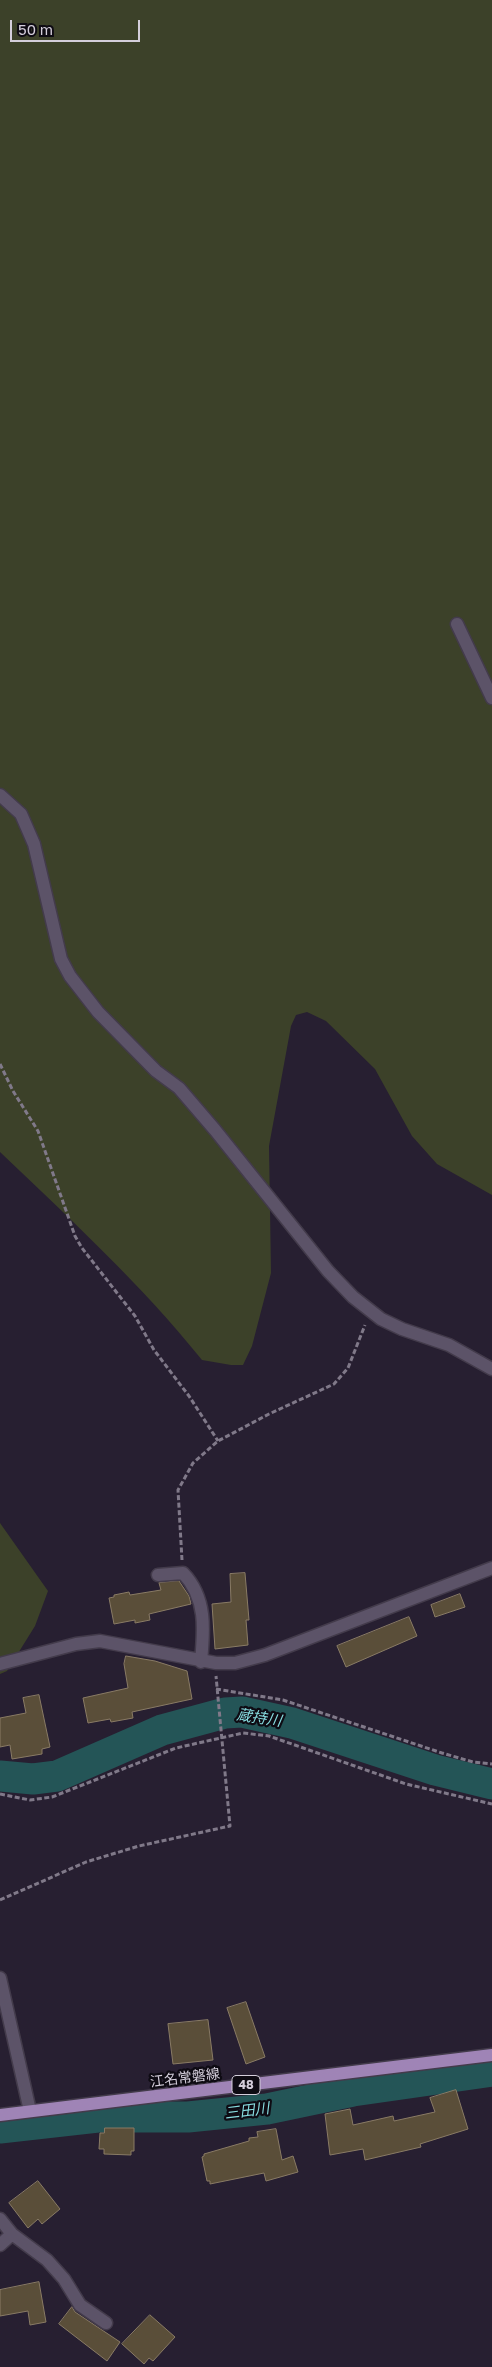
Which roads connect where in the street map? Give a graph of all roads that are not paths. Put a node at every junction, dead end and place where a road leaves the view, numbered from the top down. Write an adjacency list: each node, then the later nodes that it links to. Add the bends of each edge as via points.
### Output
1 (457, 624): 2 (street)
2 (492, 698)
3 (0, 795): 4 (street, via 21,814 34,844 61,959 70,976 123,1039 179,1088 328,1271 369,1310 402,1329 449,1345)
4 (492, 1368)
5 (492, 1568): 7 (street, via 264,1655 235,1663)
6 (158, 1575): 7 (street, via 183,1573 197,1593 204,1629)
7 (201, 1662): 8 (street, via 100,1641)
8 (0, 1664)
9 (0, 1978): 11 (street)
10 (492, 2055): 11 (main road, 江名常磐線 / 48)
11 (30, 2111): 12 (main road, 江名常磐線 / 48)
12 (0, 2115)
13 (0, 2219): 14 (street)
14 (12, 2234): 15 (street); 16 (street, via 47,2260 80,2305)
15 (0, 2246)
16 (106, 2323)

